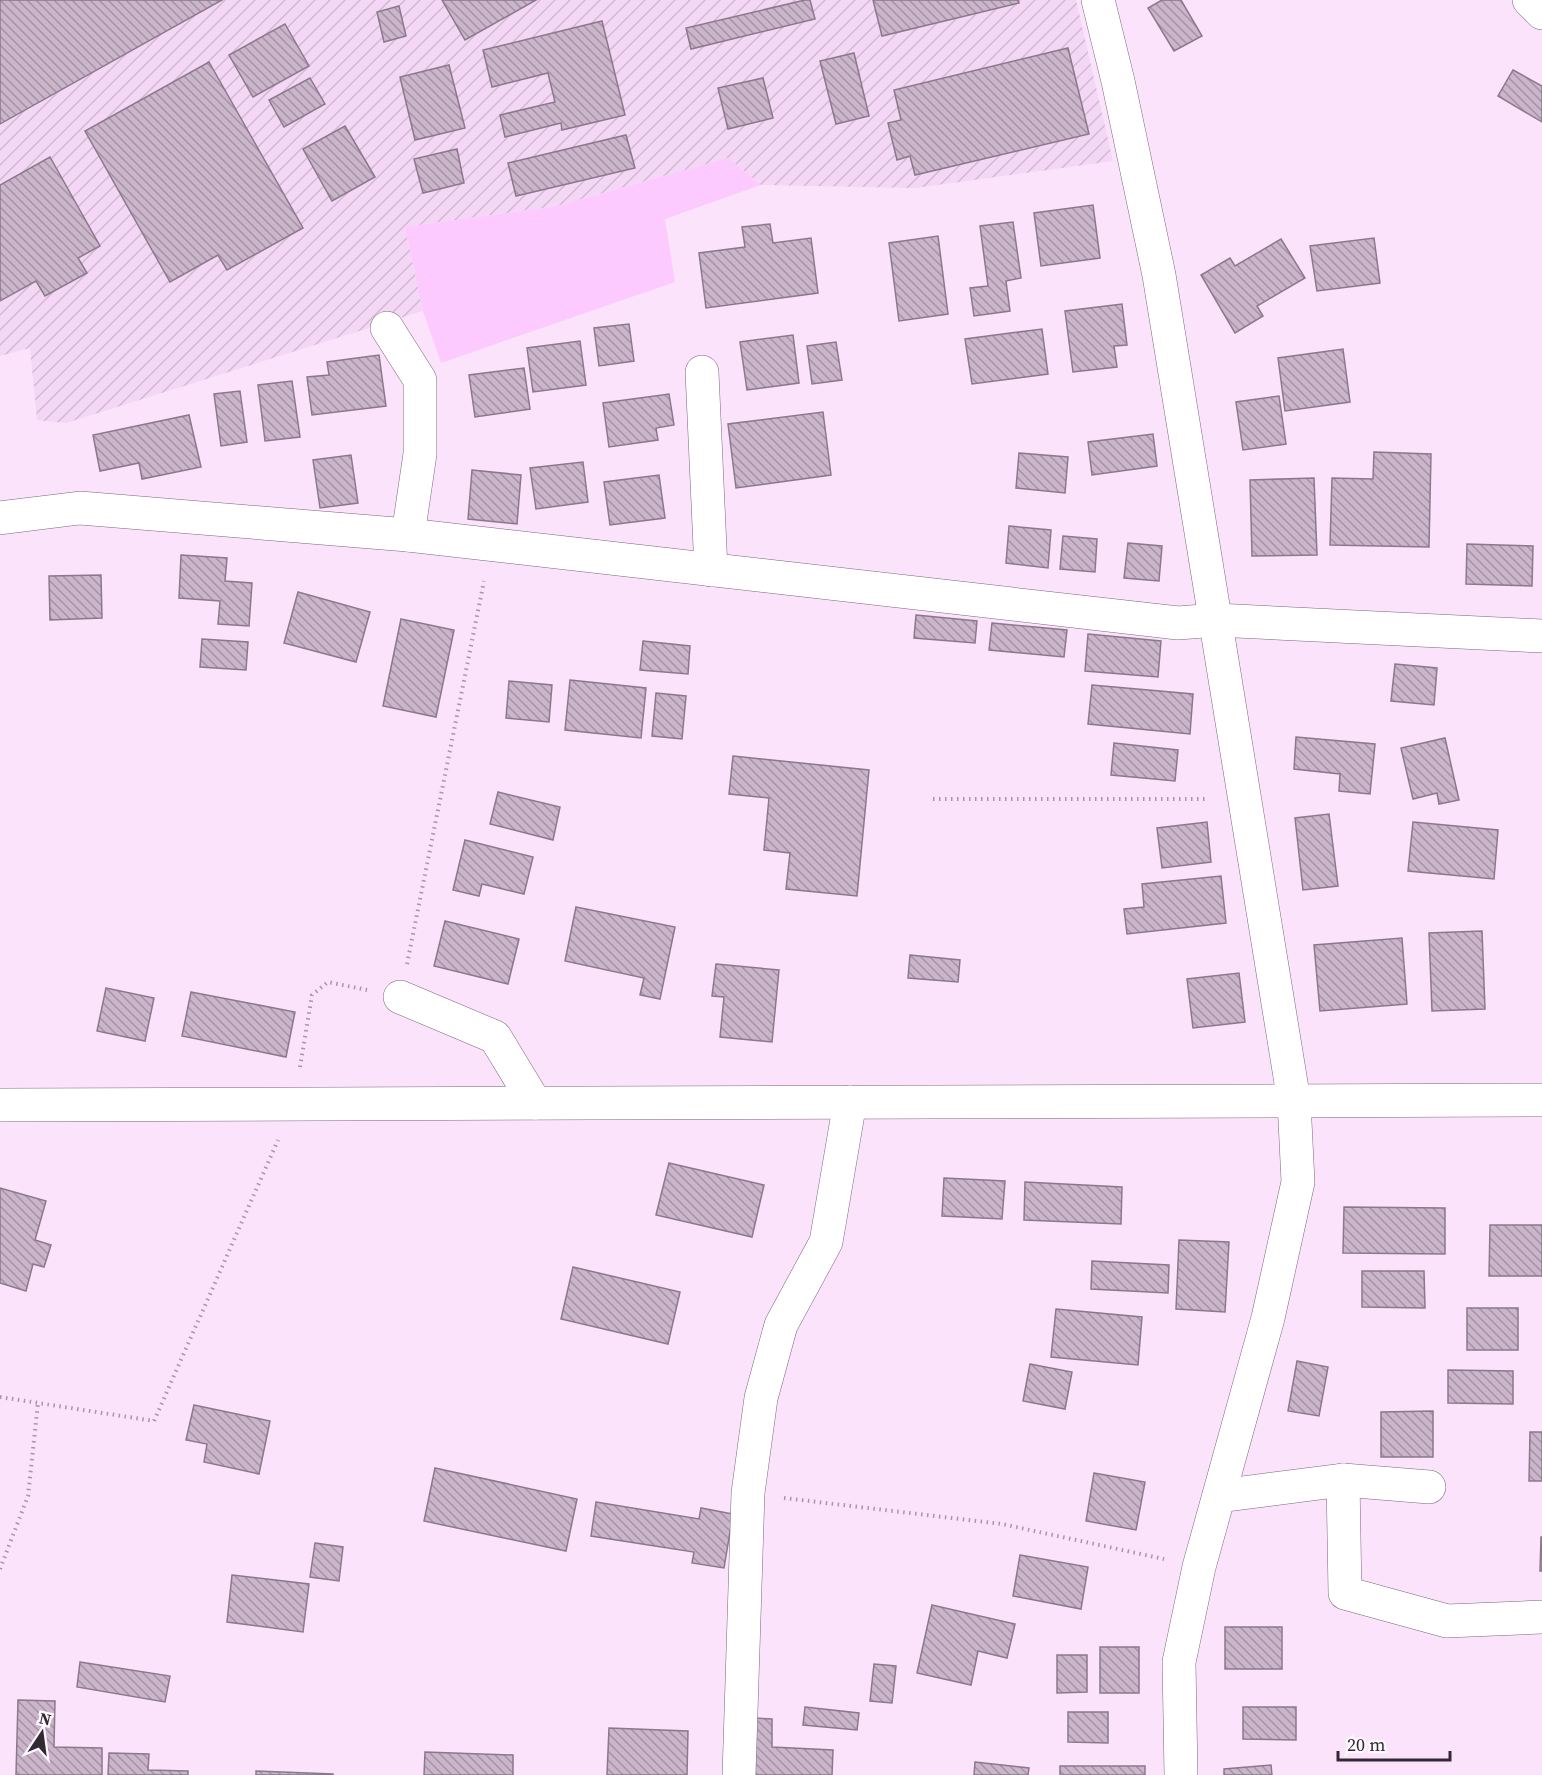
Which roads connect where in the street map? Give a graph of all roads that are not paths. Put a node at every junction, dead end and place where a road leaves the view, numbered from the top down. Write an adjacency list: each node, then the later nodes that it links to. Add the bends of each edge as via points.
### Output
1 (1098, 0): 9 (street, via 1159,275)
2 (1529, 0): 3 (street)
3 (1542, 13)
4 (387, 328): 7 (street, via 420,380 420,454)
5 (702, 372): 8 (street)
6 (0, 518): 7 (street, via 80,508)
7 (408, 535): 8 (street)
8 (711, 570): 9 (street, via 1178,623)
9 (1216, 620): 10 (street); 13 (street)
10 (1542, 636)
11 (400, 997): 15 (street, via 495,1037)
12 (1542, 1100): 13 (street)
13 (1294, 1101): 14 (street); 19 (street, via 1298,1182 1268,1318)
14 (850, 1102): 15 (street); 21 (street, via 826,1242 781,1325 761,1398 748,1493)
15 (535, 1103): 16 (street)
16 (0, 1105)
17 (1343, 1480): 18 (street); 19 (street); 20 (street, via 1345,1593 1446,1620)
18 (1429, 1487)
19 (1219, 1496): 22 (street, via 1179,1662)
20 (1542, 1617)
21 (739, 1775)
22 (1181, 1775)

